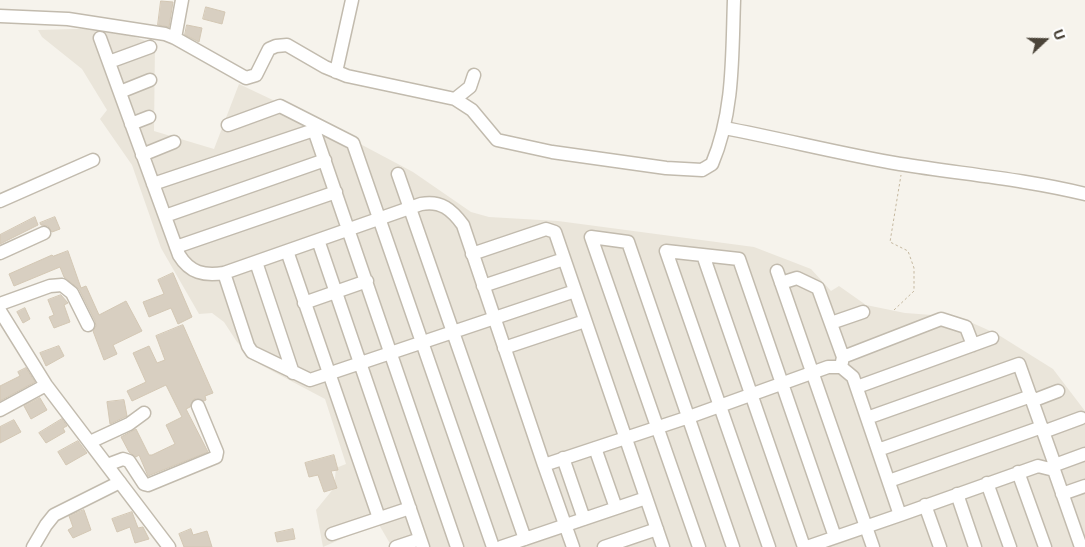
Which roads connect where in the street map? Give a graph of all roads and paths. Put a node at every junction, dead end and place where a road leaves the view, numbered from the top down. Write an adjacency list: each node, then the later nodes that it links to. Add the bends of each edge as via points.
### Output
1 (182, 0): 6 (street)
2 (352, 0): 9 (street)
3 (734, 0): 17 (street, via 731,94)
4 (0, 16): 6 (street, via 102,23)
5 (100, 38): 8 (street)
6 (175, 38): 9 (street, via 246,78 256,75 269,49 282,45)
7 (150, 47): 8 (street)
8 (109, 62): 12 (street)
9 (336, 72): 13 (street)
10 (474, 75): 13 (street, via 470,87)
11 (150, 80): 12 (street)
12 (120, 92): 15 (street)
13 (455, 100): 17 (street, via 472,110 497,140 552,152 666,168 707,168 712,164)
14 (149, 117): 15 (street)
15 (131, 124): 19 (street)
16 (228, 125): 30 (street, via 280,106 353,143)
17 (724, 128): 22 (street)
18 (174, 142): 19 (street)
19 (142, 155): 24 (street)
20 (93, 160): 27 (street)
21 (325, 160): 24 (street, via 314,130); 25 (street); 29 (street)
22 (902, 164): 26 (street); 48 (path, via 890,242 908,251 914,268 914,291)
23 (398, 174): 28 (street)
24 (153, 184): 29 (street)
25 (336, 192): 31 (street); 34 (street)
26 (1085, 194)
27 (0, 201)
28 (410, 208): 30 (street); 37 (street, via 433,202 445,206 463,226); 55 (street)
29 (164, 216): 34 (street)
30 (378, 219): 31 (street); 57 (street)
31 (349, 229): 33 (street); 42 (street); 60 (street)
32 (44, 233): 36 (street)
33 (318, 240): 35 (street); 45 (street)
34 (176, 248): 41 (street, via 184,264 195,272 209,275)
35 (287, 251): 40 (street); 46 (street)
36 (0, 253)
37 (472, 254): 39 (street, via 546,229 555,232); 43 (street)
38 (703, 255): 68 (street, via 739,259); 72 (street); 75 (street, via 666,251)
39 (564, 259): 43 (street); 44 (street)
40 (256, 262): 41 (street); 65 (street)
41 (224, 273): 65 (street, via 248,346 258,356)
42 (367, 281): 45 (street); 60 (street)
43 (483, 286): 51 (street)
44 (574, 291): 51 (street); 52 (street)
45 (336, 292): 46 (street); 62 (street)
46 (304, 302): 67 (street)
47 (0, 304): 54 (street, via 62,284 72,293)
48 (894, 310)
49 (0, 311): 69 (street)
50 (863, 312): 53 (street)
51 (494, 317): 55 (street); 59 (street)
52 (585, 321): 59 (street); 83 (street)
53 (831, 323): 61 (street); 66 (street, via 818,288 797,278 779,277)
54 (88, 326)
55 (452, 331): 57 (street); 112 (street)
56 (992, 338): 58 (street)
57 (421, 341): 60 (street); 118 (street)
58 (973, 345): 61 (street, via 966,327 941,319); 70 (street)
59 (504, 348): 90 (street)
60 (391, 352): 62 (street); 117 (street)
61 (842, 362): 66 (street); 70 (street, via 854,376)
62 (360, 363): 67 (street); 101 (street)
63 (1033, 364): 64 (street)
64 (1021, 369): 73 (street); 79 (street, via 1019,364)
65 (293, 373): 67 (street, via 310,380)
66 (813, 373): 68 (street); 107 (street)
67 (329, 374): 104 (street)
68 (782, 384): 72 (street); 111 (street)
69 (46, 385): 76 (street); 84 (street)
70 (857, 386): 79 (street)
71 (1058, 391): 73 (street)
72 (751, 395): 75 (street); 126 (street)
73 (1032, 398): 82 (street); 86 (street)
74 (198, 406): 89 (street, via 217,452 216,457 148,485 126,459)
75 (720, 406): 78 (street); 125 (street)
76 (0, 410)
77 (144, 413): 84 (street, via 129,424)
78 (689, 418): 81 (street); 81 (street, via 628,242 591,237); 124 (street)
79 (867, 418): 86 (street)
80 (1081, 418): 82 (street)
81 (658, 427): 83 (street); 123 (street)
82 (1043, 429): 91 (street); 93 (street)
83 (626, 438): 85 (street); 99 (street)
84 (90, 442): 89 (street)
85 (595, 448): 88 (street); 102 (street)
86 (878, 450): 93 (street)
87 (1085, 454): 91 (street)
88 (563, 458): 90 (street); 105 (street)
89 (107, 465): 94 (street)
90 (544, 465): 106 (street)
91 (1054, 467): 92 (street, via 1038,466); 98 (street)
92 (1018, 472): 95 (street); 131 (street)
93 (889, 480): 103 (street)
94 (120, 482): 114 (street, via 54,515); 115 (street)
95 (987, 483): 97 (street); 130 (street)
96 (1085, 486): 98 (street)
97 (957, 494): 100 (street); 129 (street)
98 (1062, 494): 108 (street)
99 (646, 498): 102 (street); 109 (street)
100 (926, 505): 103 (street); 128 (street)
101 (410, 508): 104 (street); 113 (street)
102 (616, 508): 105 (street)
103 (900, 515): 107 (street)
104 (378, 518): 110 (street)
105 (584, 519): 106 (street)
106 (565, 526): 112 (street); 120 (street)
107 (866, 526): 111 (street); 127 (street)
108 (1080, 526): 132 (street)
109 (657, 529): 121 (street); 122 (street)
110 (332, 534)
111 (836, 537): 126 (street)
112 (525, 540): 119 (street)
113 (422, 543): 116 (street)
114 (33, 547)
115 (170, 547)
116 (396, 547)
117 (457, 547)
118 (492, 547)
119 (501, 547)
120 (573, 547)
121 (604, 547)
122 (663, 547)
123 (699, 547)
124 (733, 547)
125 (769, 547)
126 (805, 547)
127 (873, 547)
128 (940, 547)
129 (975, 547)
130 (1010, 547)
131 (1045, 547)
132 (1081, 547)

